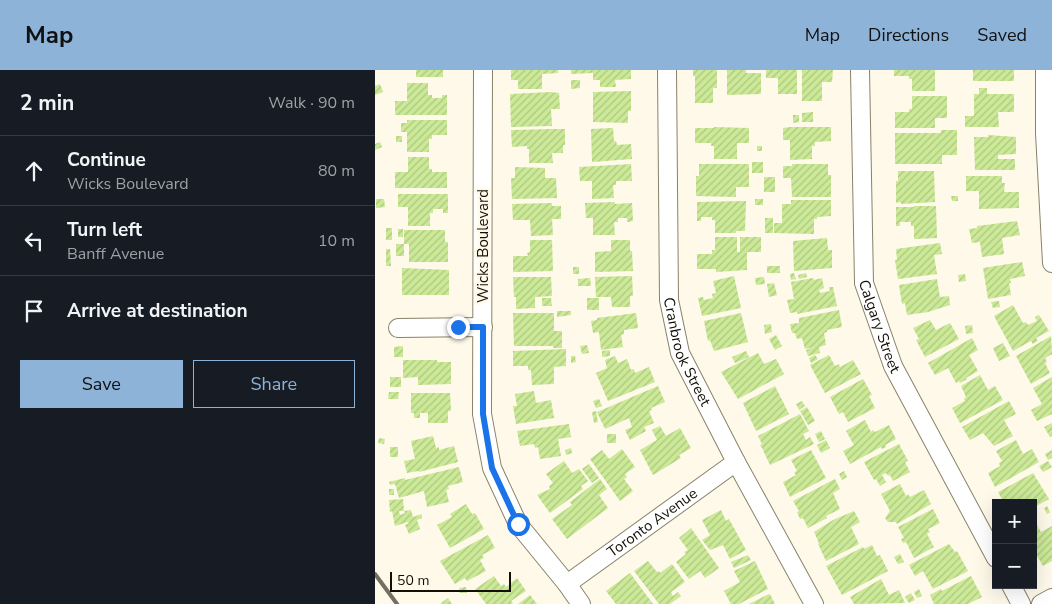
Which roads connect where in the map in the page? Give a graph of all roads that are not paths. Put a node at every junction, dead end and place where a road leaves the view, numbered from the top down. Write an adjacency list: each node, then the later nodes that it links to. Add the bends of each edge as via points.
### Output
1 (483, 70): 6 (street, Wicks Boulevard)
2 (667, 70): 8 (street, Cranbrook Street, via 669,300 680,353)
3 (860, 70): 9 (street, Calgary Street, via 865,283 893,366)
4 (1045, 70): 5 (street)
5 (1052, 263)
6 (483, 327): 7 (street); 10 (street, Wicks Boulevard, via 483,414 492,468 518,524)
7 (397, 328)
8 (736, 462): 10 (street, Toronto Avenue); 14 (street, Cranbrook Street)
9 (992, 551)
10 (567, 584): 13 (street, Wicks Boulevard)
11 (1013, 589): 15 (street)
12 (1052, 598): 16 (street)
13 (581, 604)
14 (814, 604)
15 (1021, 604)
16 (1041, 604)

